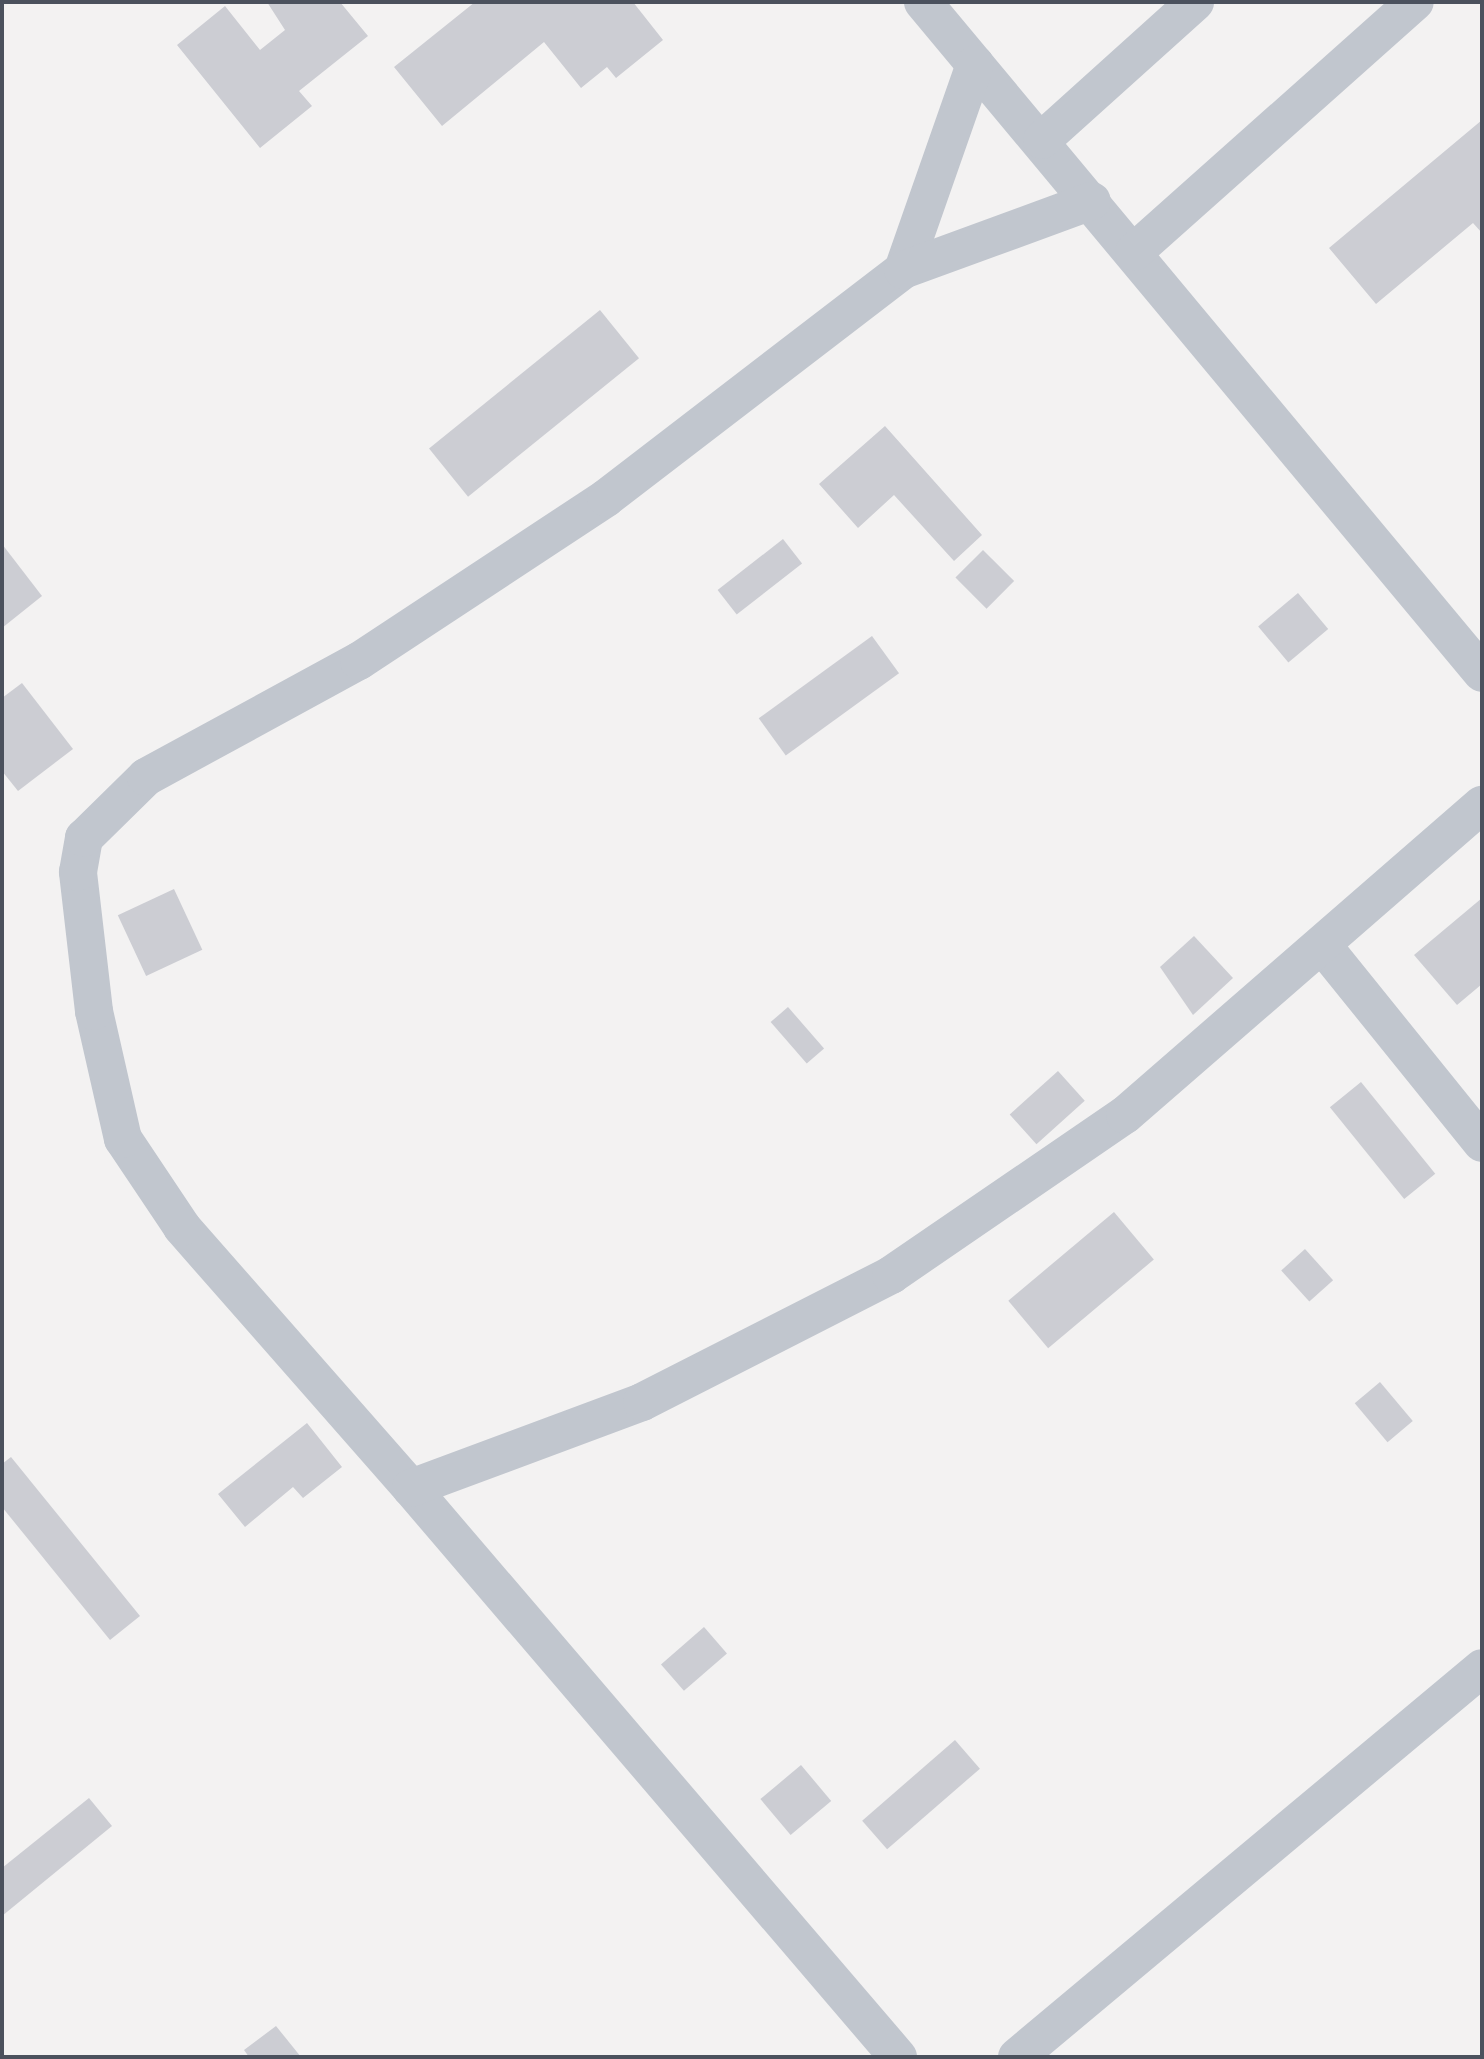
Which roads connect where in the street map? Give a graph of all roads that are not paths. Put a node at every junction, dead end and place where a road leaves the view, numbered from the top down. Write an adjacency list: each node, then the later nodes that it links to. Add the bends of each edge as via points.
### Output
1 (923, 2): 4 (street)
2 (1195, 2): 5 (street)
3 (1415, 2): 7 (street)
4 (975, 64): 5 (street); 8 (street)
5 (1042, 140): 6 (street)
6 (1092, 201): 7 (street); 8 (street)
7 (1134, 252): 9 (street)
8 (903, 270): 13 (street, via 595,506 359,661 146,777 84,838 78,872 94,1011 123,1139 182,1227)
9 (1482, 673)
10 (1482, 805): 11 (street)
11 (1323, 946): 12 (street); 13 (street, via 1125,1115 891,1275 642,1402)
12 (1482, 1143)
13 (411, 1488): 15 (street)
14 (1482, 1668): 16 (street)
15 (898, 2057)
16 (1017, 2057)

